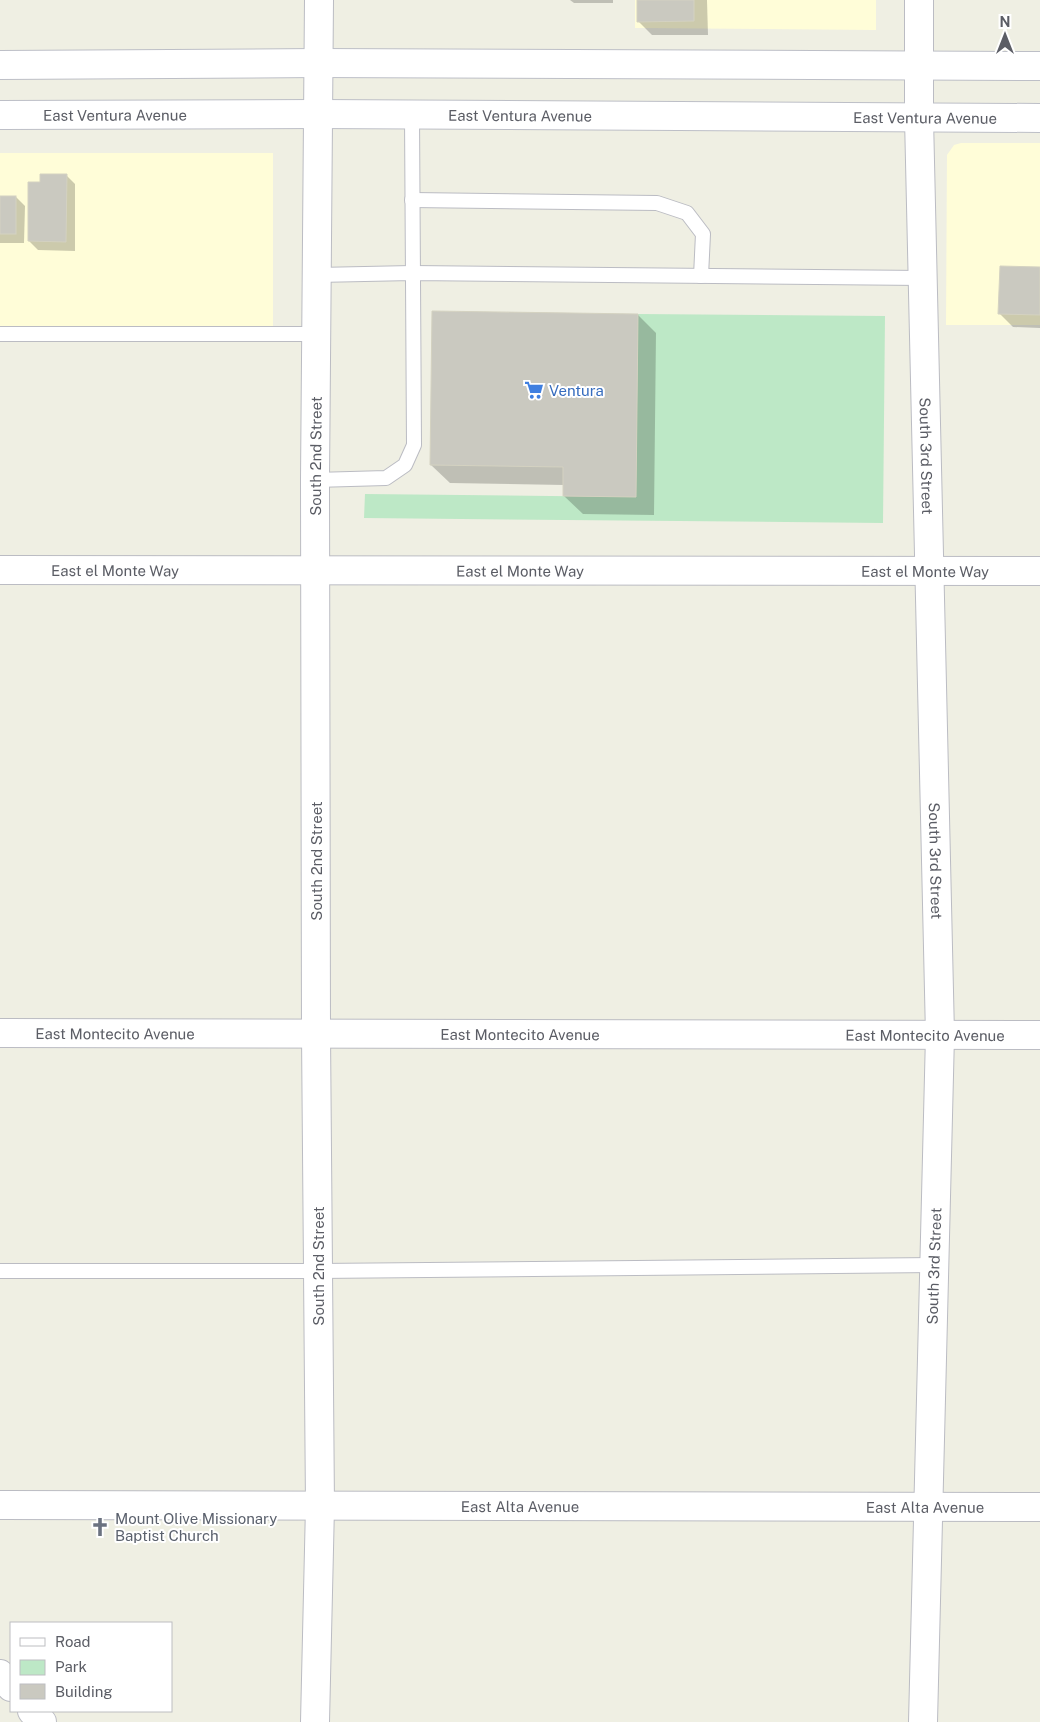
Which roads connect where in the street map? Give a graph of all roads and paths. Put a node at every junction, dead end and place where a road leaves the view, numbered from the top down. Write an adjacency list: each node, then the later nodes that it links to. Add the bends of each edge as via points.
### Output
1 (319, 0): 3 (street, South 2nd Street)
2 (919, 0): 5 (street, South 3rd Street)
3 (318, 63): 4 (street); 5 (street); 7 (street, South 2nd Street)
4 (0, 64)
5 (919, 66): 6 (street); 10 (street, South 3rd Street)
6 (1040, 66)
7 (318, 114): 8 (street, East Ventura Avenue); 9 (street, East Ventura Avenue); 14 (street, South 2nd Street)
8 (0, 115)
9 (412, 115): 10 (street, East Ventura Avenue); 12 (lane)
10 (919, 118): 11 (street, East Ventura Avenue); 16 (street, South 3rd Street)
11 (1040, 118)
12 (412, 200): 13 (lane); 15 (lane, via 657,203 687,212 702,234)
13 (412, 273): 14 (lane); 15 (lane); 19 (lane, via 414,445 405,465 386,478)
14 (317, 275): 18 (street, South 2nd Street)
15 (701, 276): 16 (lane)
16 (922, 278): 22 (street, South 3rd Street)
17 (0, 334): 18 (lane)
18 (316, 334): 19 (street, South 2nd Street)
19 (315, 480): 21 (street, South 2nd Street)
20 (0, 570): 21 (street, East el Monte Way)
21 (316, 570): 22 (street, East el Monte Way); 25 (street, South 2nd Street)
22 (928, 571): 23 (street, East el Monte Way); 26 (street, South 3rd Street)
23 (1040, 571)
24 (0, 1033): 25 (street, East Montecito Avenue)
25 (316, 1034): 26 (street, East Montecito Avenue); 30 (street, South 2nd Street)
26 (940, 1035): 27 (street, East Montecito Avenue); 28 (street, South 3rd Street)
27 (1040, 1035)
28 (934, 1266): 30 (lane); 33 (street, South 3rd Street)
29 (0, 1271): 30 (lane)
30 (318, 1271): 32 (street, South 2nd Street)
31 (0, 1505): 32 (street, East Alta Avenue)
32 (320, 1506): 33 (street, East Alta Avenue); 39 (street, South 2nd Street)
33 (928, 1507): 34 (street, East Alta Avenue); 40 (street, South 3rd Street)
34 (1040, 1507)
35 (0, 1674): 36 (street)
36 (10, 1686)
37 (33, 1712): 38 (street)
38 (42, 1722)
39 (315, 1722)
40 (923, 1722)

